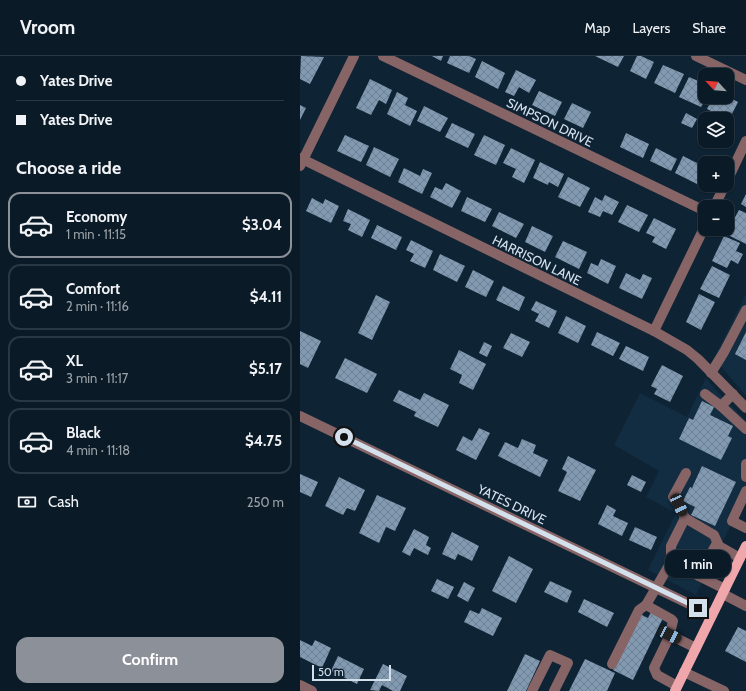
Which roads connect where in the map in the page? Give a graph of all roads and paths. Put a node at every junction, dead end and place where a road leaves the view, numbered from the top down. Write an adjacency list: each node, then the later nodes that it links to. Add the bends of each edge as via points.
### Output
1 (354, 56): 7 (street)
2 (383, 56): 9 (street, SIMPSON DRIVE)
3 (696, 56): 4 (street)
4 (713, 59): 5 (street)
5 (746, 80)
6 (746, 142): 8 (street)
7 (301, 161): 12 (street, HARRISON LANE)
8 (734, 167)
9 (698, 208)
10 (700, 236): 12 (street)
11 (746, 310): 13 (street)
12 (654, 331): 13 (street, HARRISON LANE, via 687,350)
13 (712, 372): 15 (street, HARRISON LANE)
14 (706, 394): 16 (street)
15 (733, 394): 16 (street); 17 (street, HARRISON LANE)
16 (721, 406): 19 (street)
17 (746, 408)
18 (300, 416): 31 (street, YATES DRIVE)
19 (746, 429)
20 (746, 464): 22 (street)
21 (686, 473): 24 (street, via 673,497)
22 (746, 477)
23 (746, 491): 25 (street, via 732,521)
24 (685, 518): 26 (street, via 714,535); 29 (street, via 671,546)
25 (746, 528)
26 (717, 543): 28 (street); 30 (street)
27 (746, 546): 28 (main road)
28 (740, 558): 32 (main road)
29 (671, 562): 30 (street); 31 (street)
30 (699, 576): 32 (street)
31 (656, 588): 33 (street); 35 (street, YATES DRIVE)
32 (724, 591): 34 (street); 35 (main road)
33 (646, 605): 36 (street, via 671,619); 38 (street, via 639,610)
34 (746, 606)
35 (712, 615): 37 (main road)
36 (670, 635): 37 (street); 41 (street, via 654,668 661,678)
37 (696, 648): 39 (main road)
38 (612, 664)
39 (684, 672): 41 (main road); 45 (street)
40 (300, 685): 42 (street)
41 (676, 689)
42 (312, 691)
43 (532, 691): 44 (street, via 550,655 568,663)
44 (554, 691)
45 (724, 691)

